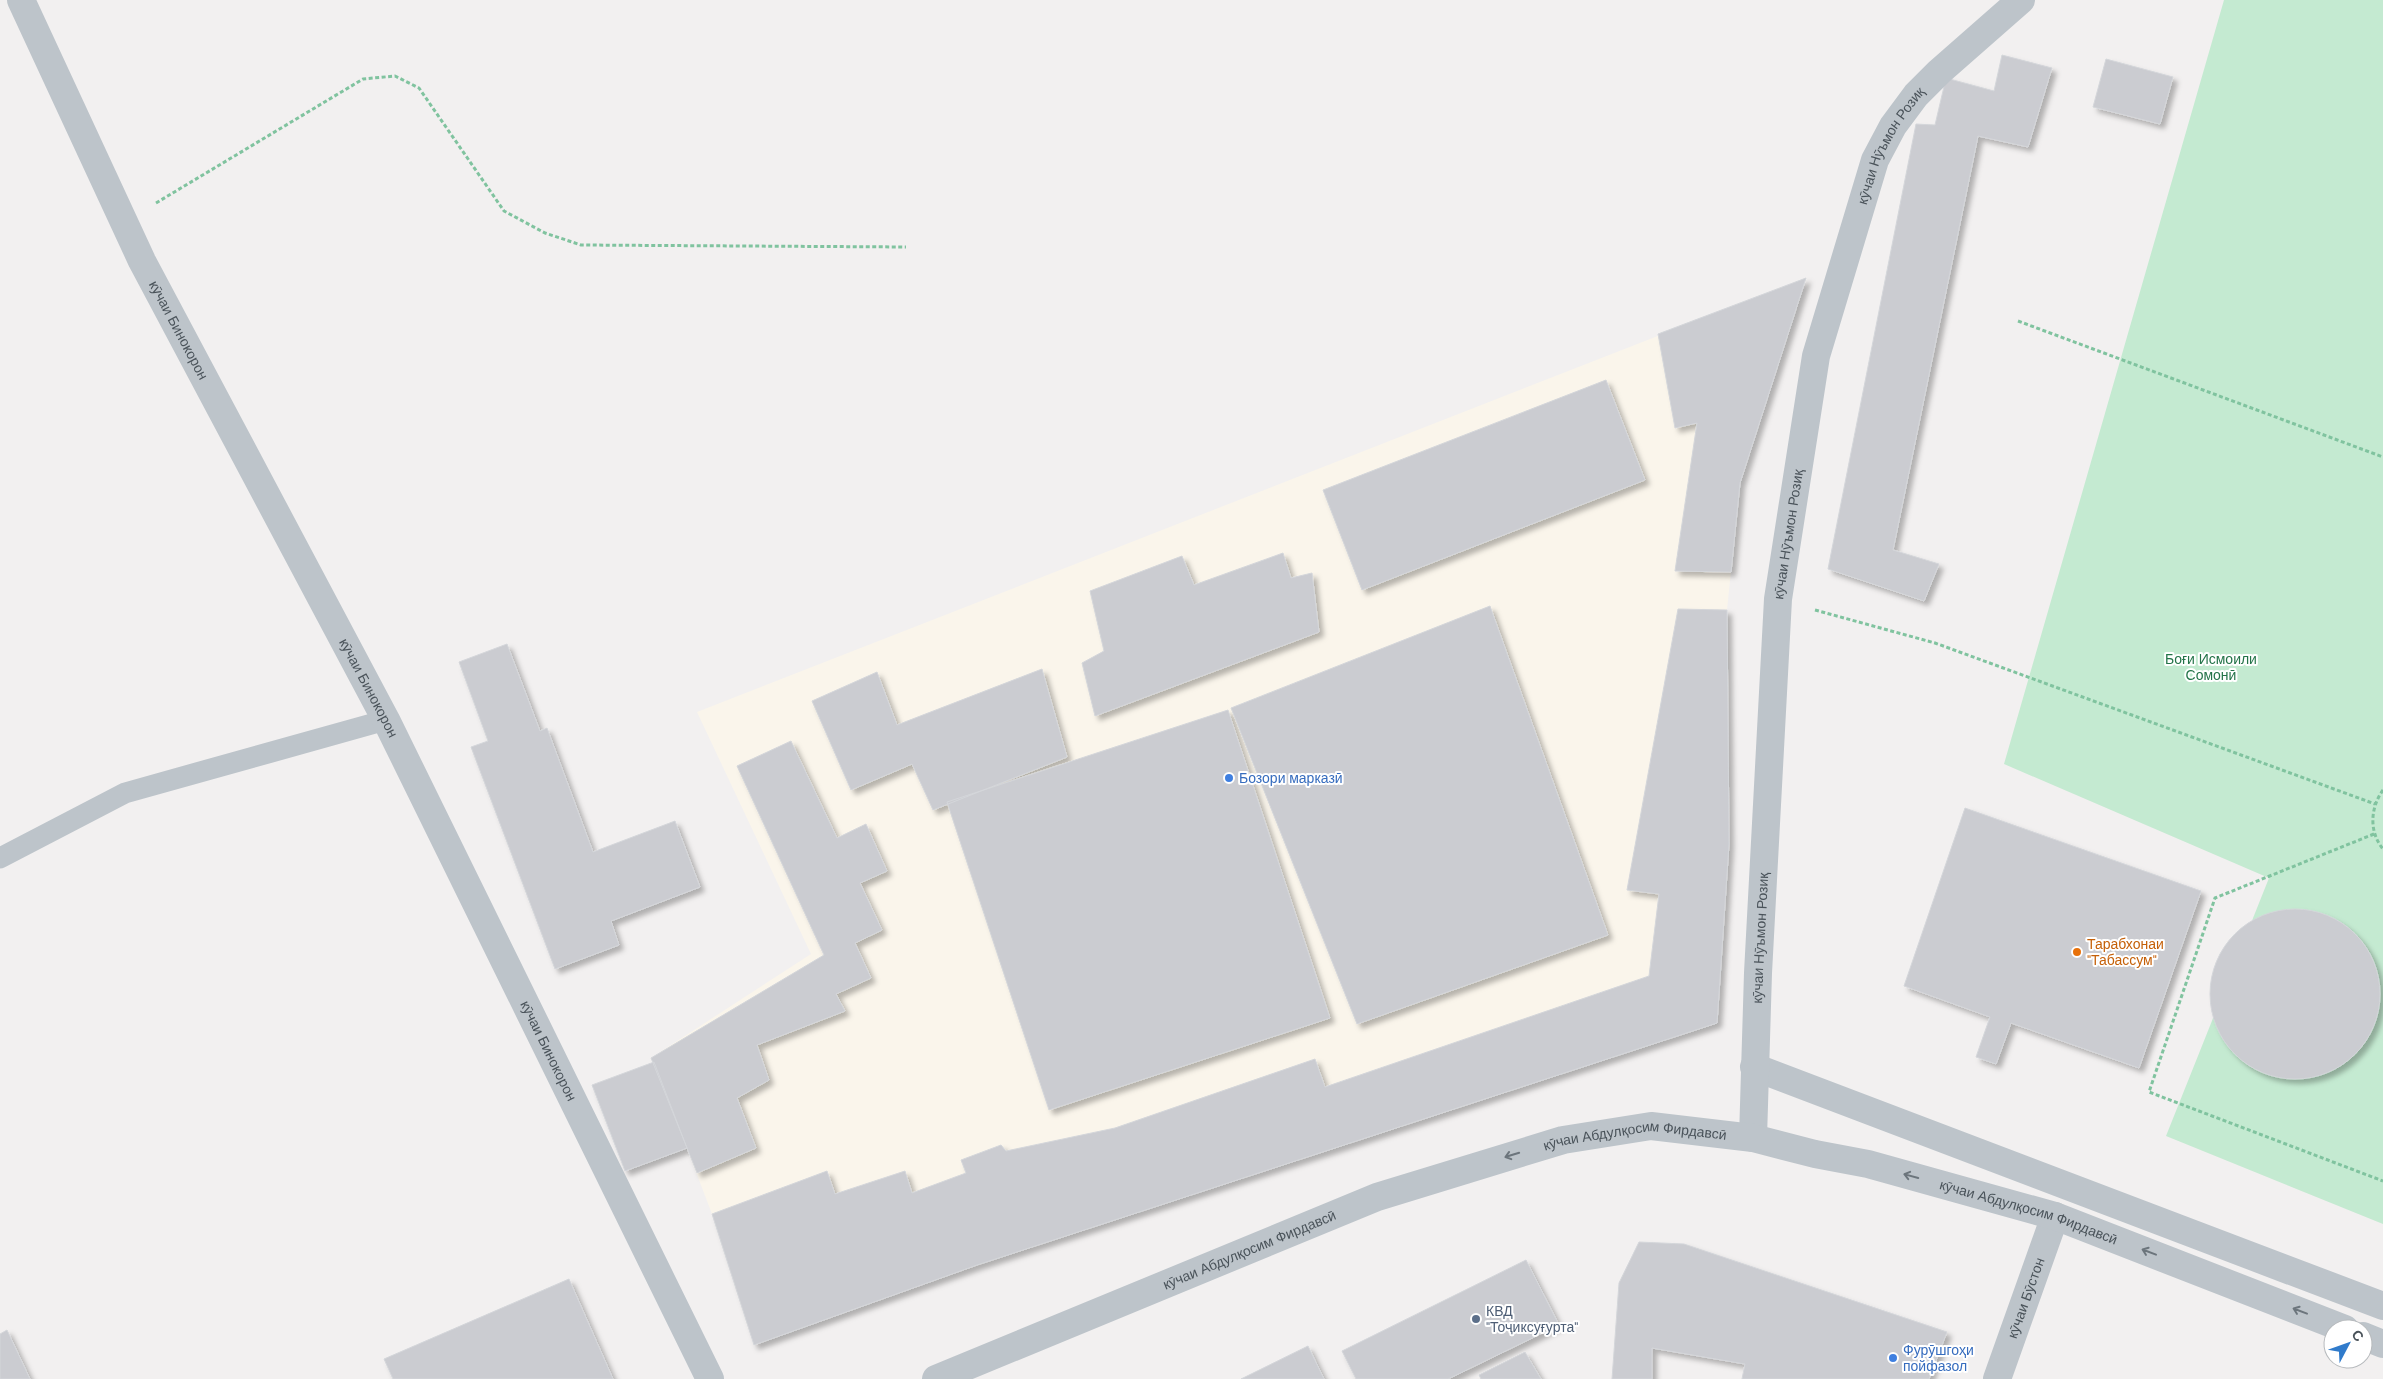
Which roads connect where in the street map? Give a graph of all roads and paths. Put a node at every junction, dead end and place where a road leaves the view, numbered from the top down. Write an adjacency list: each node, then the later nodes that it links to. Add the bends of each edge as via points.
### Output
1 (21, 0): 3 (street, кӯчаи Бинокорон)
2 (2021, 0): 7 (street, кӯчаи Нӯъмон Розиқ, via 1916,95 1893,126 1875,160 1816,356)
3 (123, 223): 4 (path, via 363,79 395,76 419,88 504,211 545,233 581,245); 8 (street, кӯчаи Бинокорон)
4 (906, 247)
5 (2018, 321): 6 (path)
6 (2383, 457)
7 (1778, 599): 10 (path, via 1935,643); 14 (street, кӯчаи Нӯъмон Розиқ)
8 (386, 720): 13 (lane, via 125,793); 20 (street, кӯчаи Бинокорон)
9 (2383, 790): 10 (path)
10 (2375, 804): 11 (path)
11 (2374, 834): 12 (path); 16 (path, via 2215,898 2149,1092)
12 (2383, 849)
13 (0, 858)
14 (1754, 1067): 15 (street, кӯчаи Нӯъмон Розиқ); 18 (street)
15 (1752, 1138): 17 (street, кӯчаи Абдулқосим Фирдавсӣ, one-way to 15, via 1868,1164); 21 (street, кӯчаи Абдулқосим Фирдавсӣ, one-way to 21, via 1651,1126 1563,1140 1377,1197)
16 (2383, 1181)
17 (2055, 1216): 19 (street, кӯчаи Абдулқосим Фирдавсӣ, one-way to 17); 22 (street, кӯчаи Бӯстон)
18 (2383, 1306)
19 (2323, 1320)
20 (710, 1379)
21 (936, 1379)
22 (1997, 1379)

